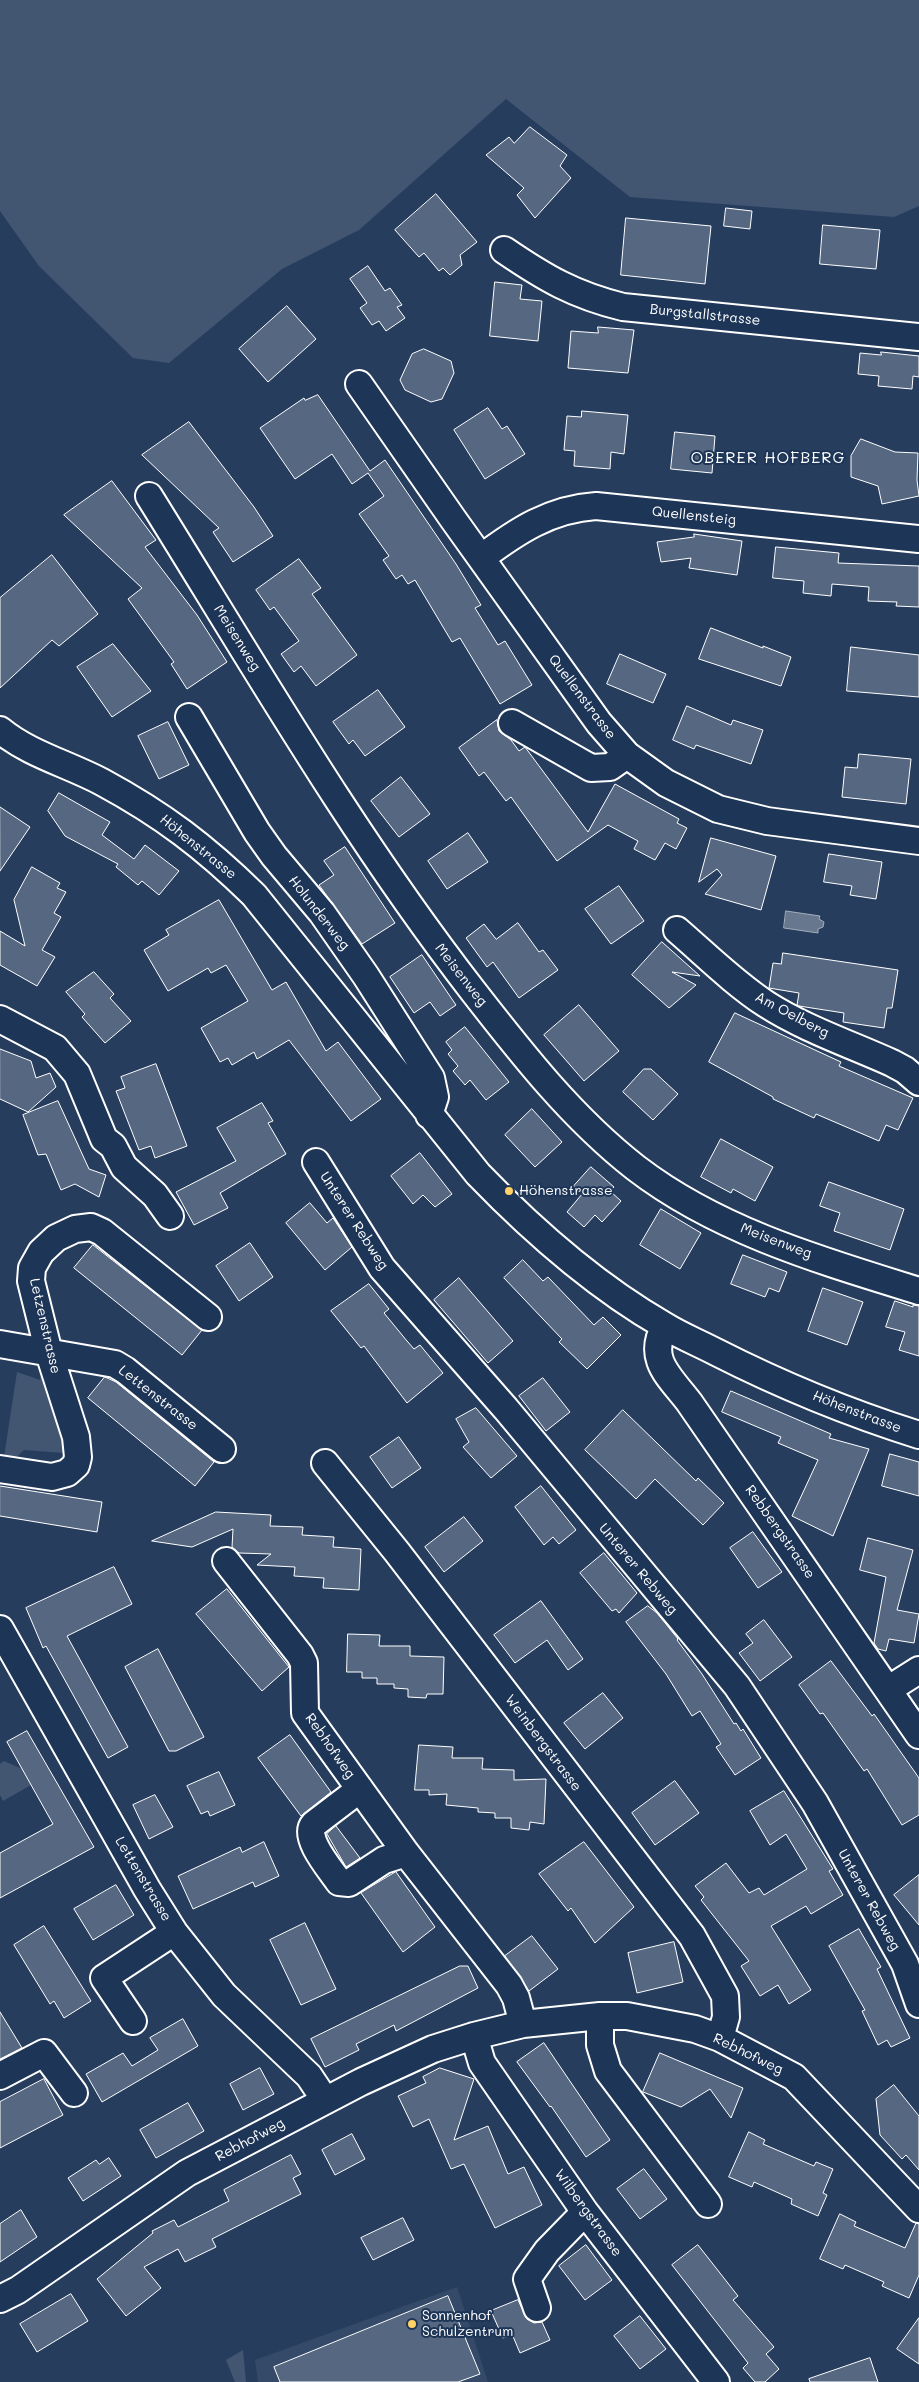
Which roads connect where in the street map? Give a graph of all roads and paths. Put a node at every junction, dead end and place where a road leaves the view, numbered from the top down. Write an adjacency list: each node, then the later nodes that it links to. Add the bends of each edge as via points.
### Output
1 (504, 250): 2 (street, Burgstallstrasse, via 570,290 623,307)
2 (919, 337)
3 (359, 384): 6 (street, Quellenstrasse)
4 (149, 496): 18 (street, Meisenweg, via 371,851 432,938 525,1058 580,1118 636,1168 723,1220 747,1232)
5 (919, 539): 6 (street, Quellensteig, via 596,506 568,509 541,518)
6 (482, 558): 10 (street, Quellenstrasse, via 599,722)
7 (189, 716): 15 (street, Holunderweg, via 257,832 322,913 431,1078 435,1097)
8 (512, 722): 10 (street, via 591,768 610,767)
9 (0, 730): 15 (street, Höhenstrasse, via 13,741 100,781 164,818 217,858 254,895)
10 (627, 755): 11 (street, Quellenstrasse, via 666,783 718,809 768,821)
11 (919, 841)
12 (677, 930): 14 (street, Am Oelberg, via 767,1005 892,1063)
13 (0, 1019): 17 (street, via 56,1048 77,1074 104,1139 113,1146 124,1167 155,1195)
14 (919, 1082)
15 (429, 1115): 20 (street, Höhenstrasse, via 478,1174 520,1216 580,1266)
16 (316, 1162): 35 (street, Unterer Rebweg, via 382,1268 506,1409 737,1686 815,1803 905,1964)
17 (170, 1216)
18 (919, 1291)
19 (208, 1316): 22 (street, Letzenstrasse, via 102,1232 91,1227 75,1229 56,1238 41,1252 32,1268 31,1281)
20 (665, 1326): 23 (street, Höhenstrasse, via 762,1375 875,1421); 30 (street, Rebbergstrasse, via 656,1349 665,1372)
21 (0, 1344): 22 (street, Lettenstrasse)
22 (49, 1353): 24 (street, Lettenstrasse, via 105,1361 125,1370); 26 (street, Letzenstrasse, via 76,1437 76,1465 67,1473 52,1477)
23 (919, 1435)
24 (222, 1449)
25 (325, 1463): 40 (street, Weinbergstrasse, via 692,1936 725,1996 726,2017)
26 (0, 1469)
27 (226, 1561): 32 (street, Rebhofweg, via 300,1655 304,1663 305,1713)
28 (0, 1629): 34 (street, Lettenstrasse)
29 (919, 1670): 30 (street)
30 (889, 1689): 31 (street, Rebbergstrasse)
31 (919, 1735)
32 (360, 1789): 33 (street, Rebhofweg); 33 (street, via 310,1830 311,1839 339,1882 349,1883 384,1860)
33 (406, 1853): 38 (street, Rebhofweg, via 509,1985)
34 (174, 1932): 37 (street, via 104,1978); 43 (street, Lettenstrasse, via 224,1995 309,2076)
35 (919, 2004)
36 (600, 2016): 38 (street, Rebhofweg); 40 (street, Rebhofweg, via 627,2016 664,2022); 44 (street, via 600,2045 608,2071)
37 (133, 2021)
38 (523, 2024): 39 (street, Rebhofweg)
39 (474, 2036): 43 (street, Rebhofweg, via 433,2049); 46 (street, Wilbergstrasse, via 482,2063)
40 (720, 2038): 45 (street, Rebhofweg, via 794,2077)
41 (0, 2076): 42 (street, via 44,2053)
42 (74, 2093)
43 (325, 2100): 47 (street, Rebhofweg, via 187,2173 18,2290)
44 (708, 2204)
45 (919, 2208)
46 (585, 2212): 48 (street, via 547,2251 527,2278); 49 (street, Wilbergstrasse)
47 (0, 2299)
48 (537, 2308)
49 (716, 2382)

